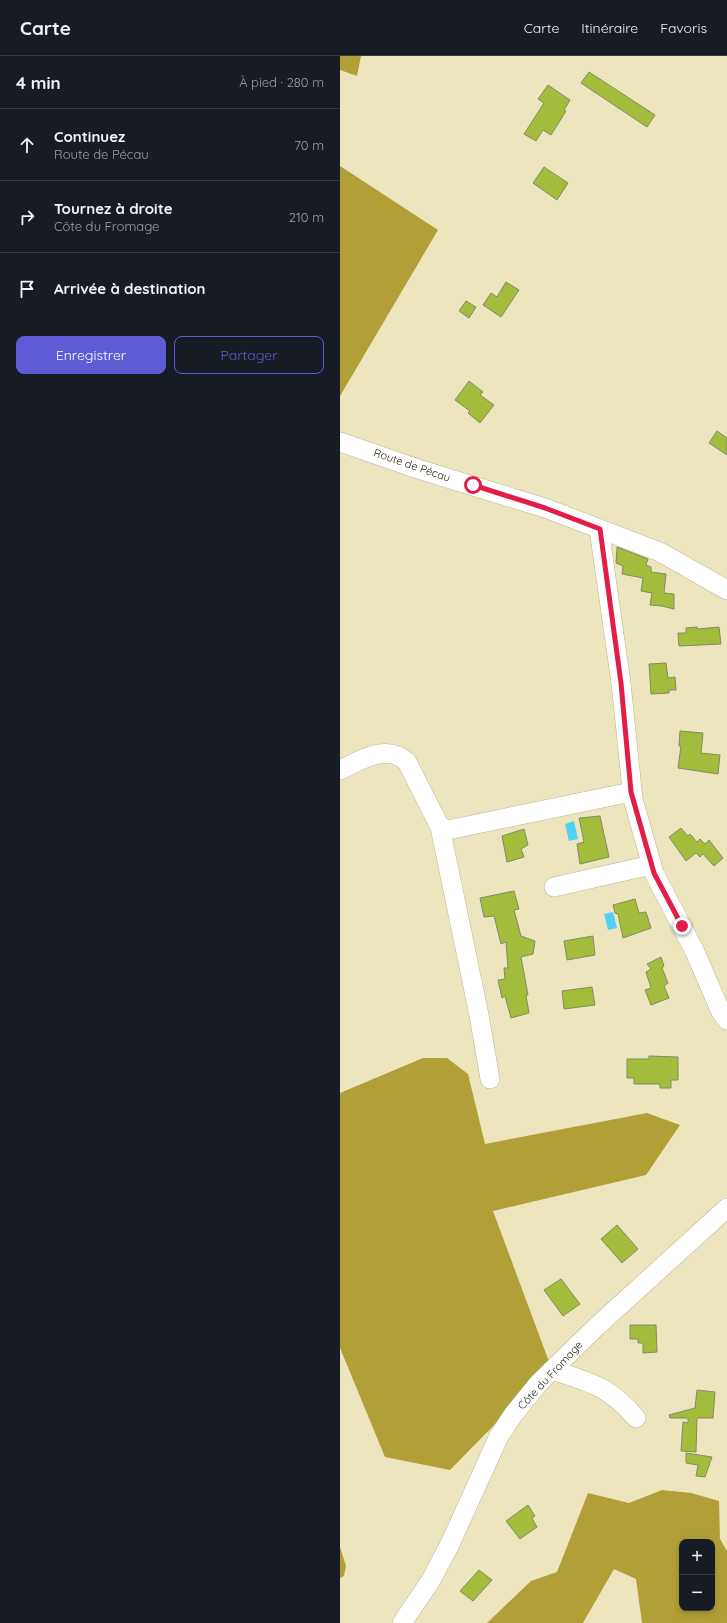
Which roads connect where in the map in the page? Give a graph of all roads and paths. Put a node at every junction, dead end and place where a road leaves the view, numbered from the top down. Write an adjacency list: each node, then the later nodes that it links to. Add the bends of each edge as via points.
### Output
1 (340, 442): 2 (street, Route de Pécau, via 545,508)
2 (600, 529): 3 (street, Route de Pécau, via 660,552); 5 (street, via 621,683)
3 (727, 590)
4 (340, 770): 6 (street, via 376,754 392,752 400,755 407,762)
5 (631, 792): 6 (street, via 448,830); 7 (street)
6 (440, 827): 10 (street)
7 (651, 865): 8 (street); 9 (street)
8 (554, 887)
9 (727, 1020)
10 (490, 1080)
11 (727, 1208): 12 (street, Côte du Fromage, via 619,1304)
12 (552, 1370): 13 (street, via 588,1381 611,1393); 14 (street, Côte du Fromage, via 513,1415 499,1436 450,1544 431,1580)
13 (636, 1418)
14 (402, 1623)

